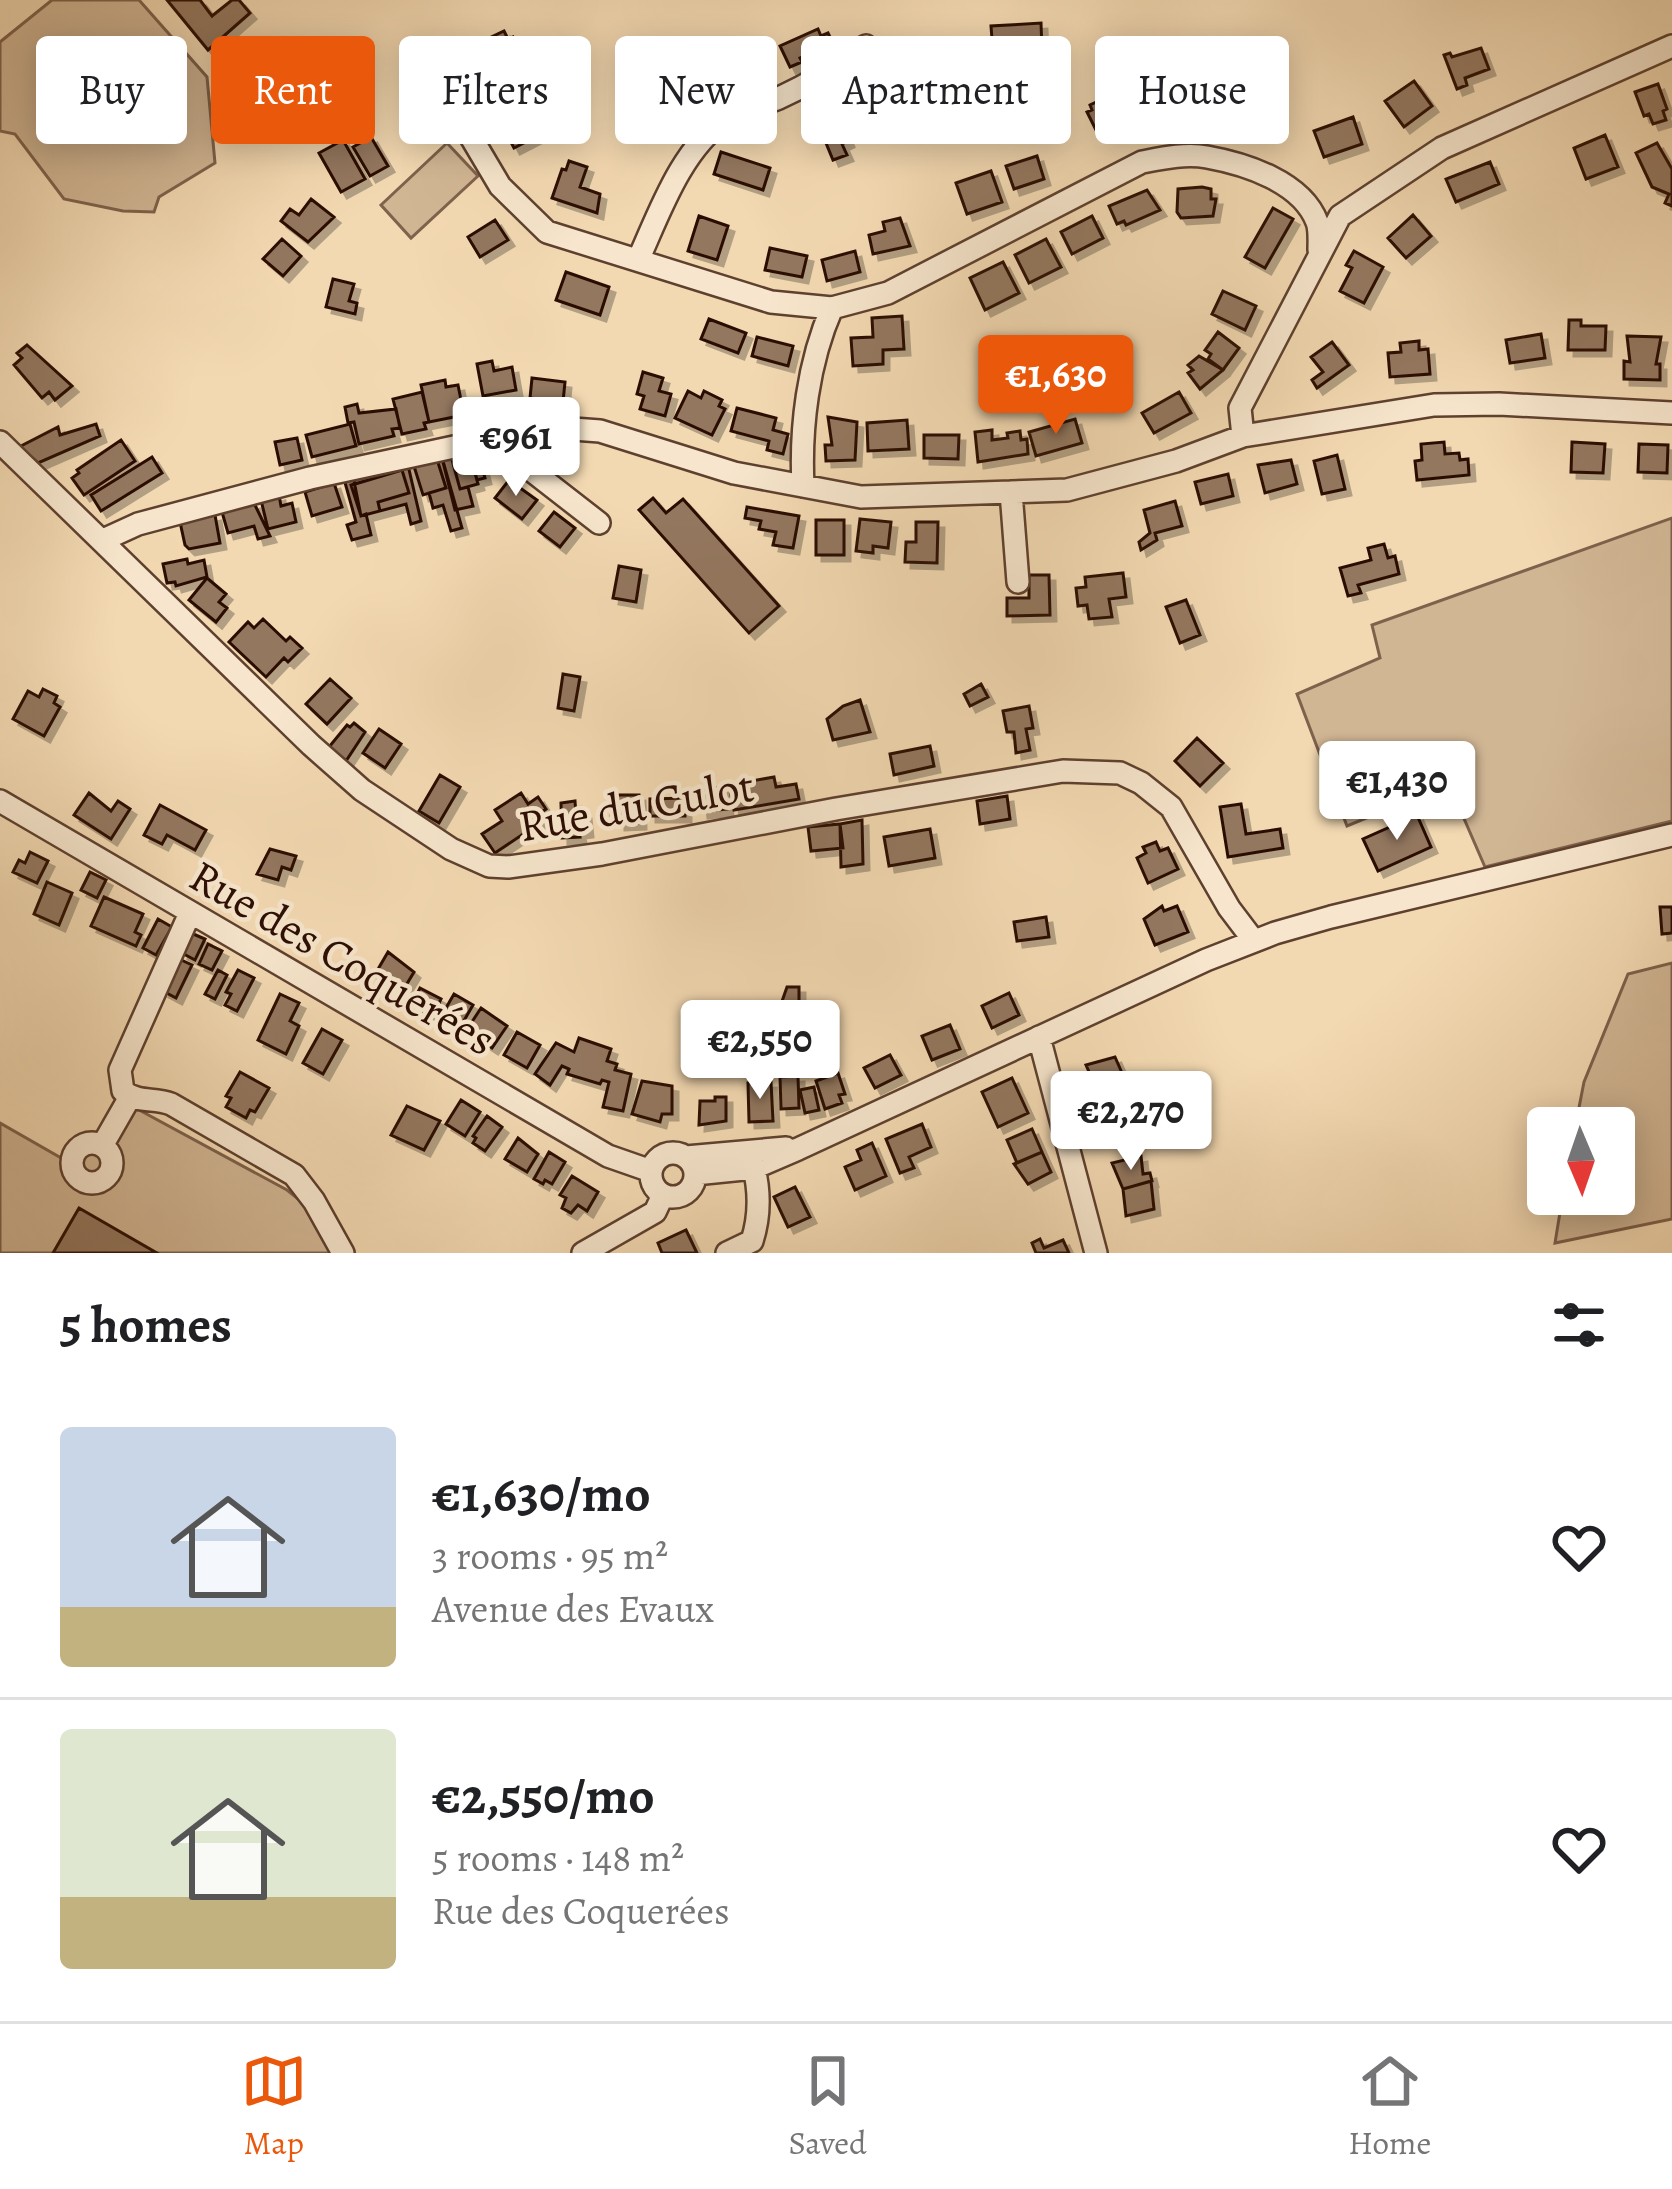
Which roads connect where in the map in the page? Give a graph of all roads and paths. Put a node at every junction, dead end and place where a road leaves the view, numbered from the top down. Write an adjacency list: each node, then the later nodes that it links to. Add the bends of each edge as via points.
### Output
1 (1672, 46): 4 (street, via 1442,148 1340,216)
2 (801, 86): 5 (street, via 728,117 696,150)
3 (475, 144): 5 (street, via 500,186 547,232)
4 (1319, 250): 6 (street, via 1318,224 1300,194 1207,157 1176,156 1112,177 888,293); 8 (street, via 1240,408)
5 (639, 258): 6 (street, via 771,302)
6 (832, 308): 11 (street, via 806,409)
7 (1672, 413): 8 (street, via 1435,405)
8 (1243, 436): 12 (street, via 1110,480)
9 (491, 439): 11 (street, via 546,427 600,431); 13 (street); 14 (street, via 310,478)
10 (0, 442): 14 (street, Rue du Culot)
11 (803, 486): 12 (street, via 861,497)
12 (1011, 492): 15 (street)
13 (599, 523)
14 (103, 540): 18 (street, Rue du Culot, via 362,790 469,860 508,867 602,854 1093,770 1120,773 1172,806)
15 (1018, 582)
16 (0, 801): 19 (street, Rue des Coquerées)
17 (1672, 835): 20 (street)
18 (1229, 908): 20 (street, Rue du Culot); 21 (street)
19 (190, 913): 23 (street, via 120,1070); 28 (street, Rue des Coquerées, via 608,1156)
20 (1255, 941): 21 (street)
21 (1206, 960): 22 (street)
22 (1039, 1037): 25 (street); 33 (street)
23 (130, 1096): 24 (street); 30 (street, via 171,1104 294,1175)
24 (102, 1146)
25 (798, 1149): 26 (street); 27 (street)
26 (690, 1166): 27 (street); 28 (street, via 678,1153 661,1156); 29 (street, via 693,1185)
27 (754, 1168): 32 (street, via 752,1241)
28 (651, 1171): 29 (street)
29 (663, 1195): 31 (street, via 655,1212)
30 (343, 1253)
31 (583, 1253)
32 (727, 1253)
33 (1096, 1253)

